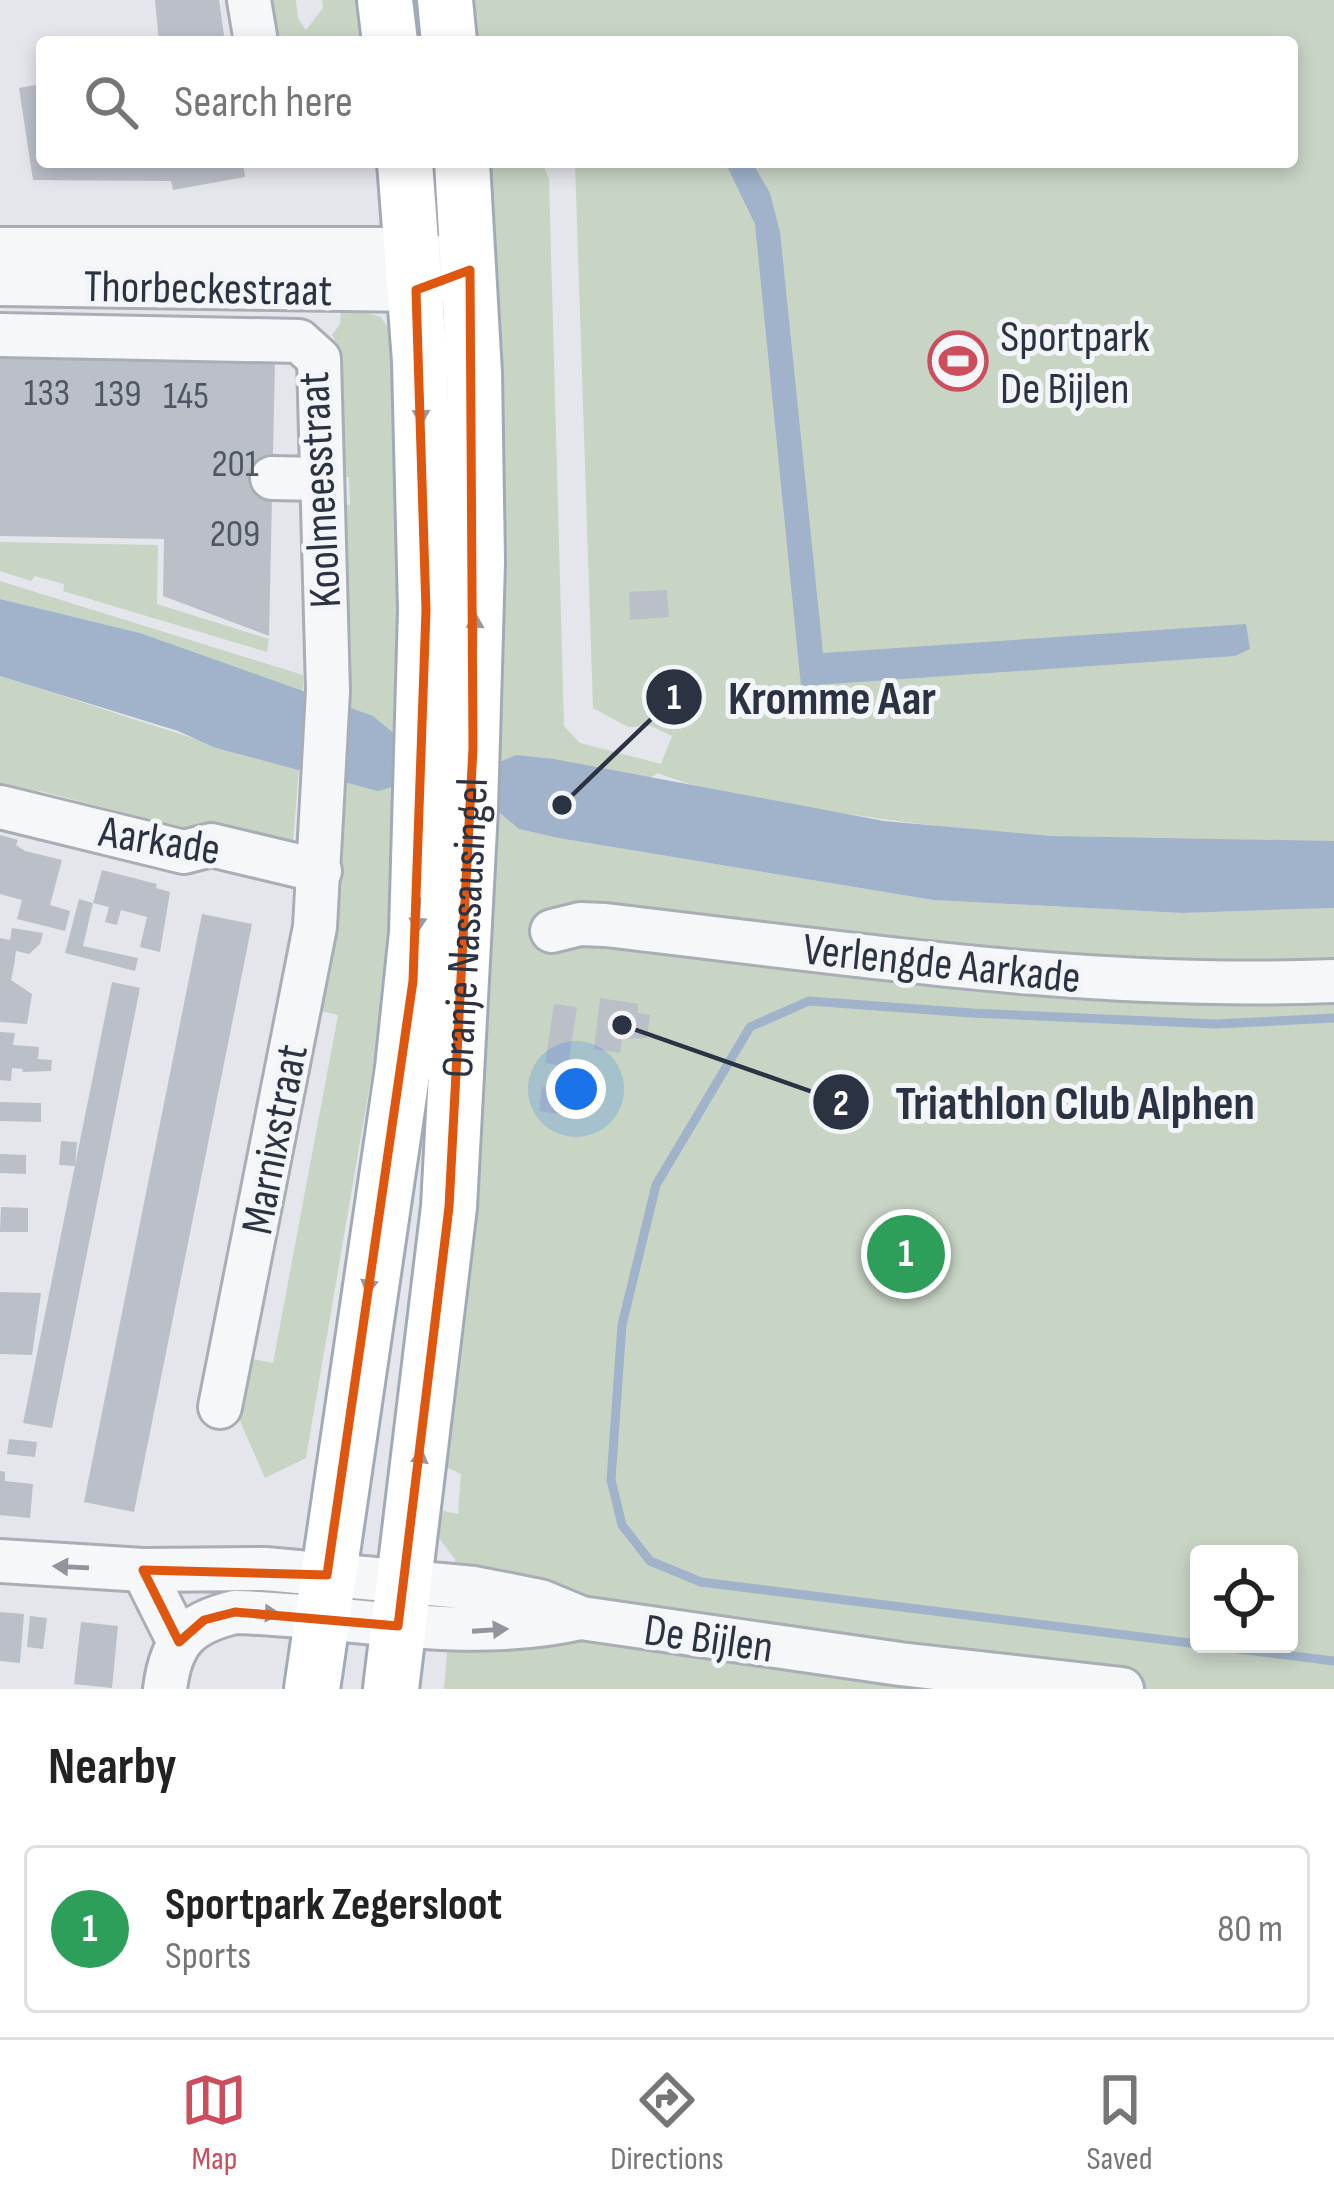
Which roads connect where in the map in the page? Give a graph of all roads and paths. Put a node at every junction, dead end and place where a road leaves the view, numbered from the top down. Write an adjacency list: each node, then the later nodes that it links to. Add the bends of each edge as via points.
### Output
1 (249, 0): 4 (street)
2 (385, 0): 5 (main road)
3 (445, 0): 6 (main road)
4 (255, 36)
5 (389, 36)
6 (448, 36)
7 (406, 168): 10 (main road, Oranje Nassausingel)
8 (462, 168): 11 (main road, Oranje Nassausingel)
9 (0, 249): 10 (street, Thorbeckestraat)
10 (415, 270): 11 (street); 12 (street, Thorbeckestraat); 16 (main road, Oranje Nassausingel, one-way to 16, via 426,610)
11 (470, 270): 16 (main road, Oranje Nassausingel, one-way to 11, via 477,562)
12 (0, 284)
13 (0, 335): 15 (street, Koolmeesstraat, via 298,341 319,359)
14 (272, 478): 15 (street)
15 (320, 479): 19 (street, Koolmeesstraat, via 328,691)
16 (448, 740): 17 (main road, Oranje Nassausingel)
17 (446, 804): 25 (main road, Oranje Nassausingel, one-way to 25); 26 (main road, Oranje Nassausingel, one-way to 17, via 449,1207)
18 (0, 807): 19 (street, Aarkade, via 184,852 211,845)
19 (320, 871): 22 (street, Marnixstraat)
20 (552, 931): 21 (street, Verlengde Aarkade, via 605,925 901,962 1152,982)
21 (1334, 981)
22 (220, 1407)
23 (0, 1561): 24 (street, one-way to 23)
24 (143, 1570): 25 (street, via 265,1569); 27 (street)
25 (324, 1596): 26 (street); 27 (street, one-way to 25, via 203,1620); 30 (main road, Oranje Nassausingel)
26 (401, 1604): 28 (street, De Bijlen, via 469,1632 581,1618); 31 (main road, Oranje Nassausingel)
27 (179, 1642): 29 (street)
28 (898, 1676): 32 (street, De Bijlen)
29 (165, 1689)
30 (312, 1689)
31 (391, 1689)
32 (1122, 1689)

